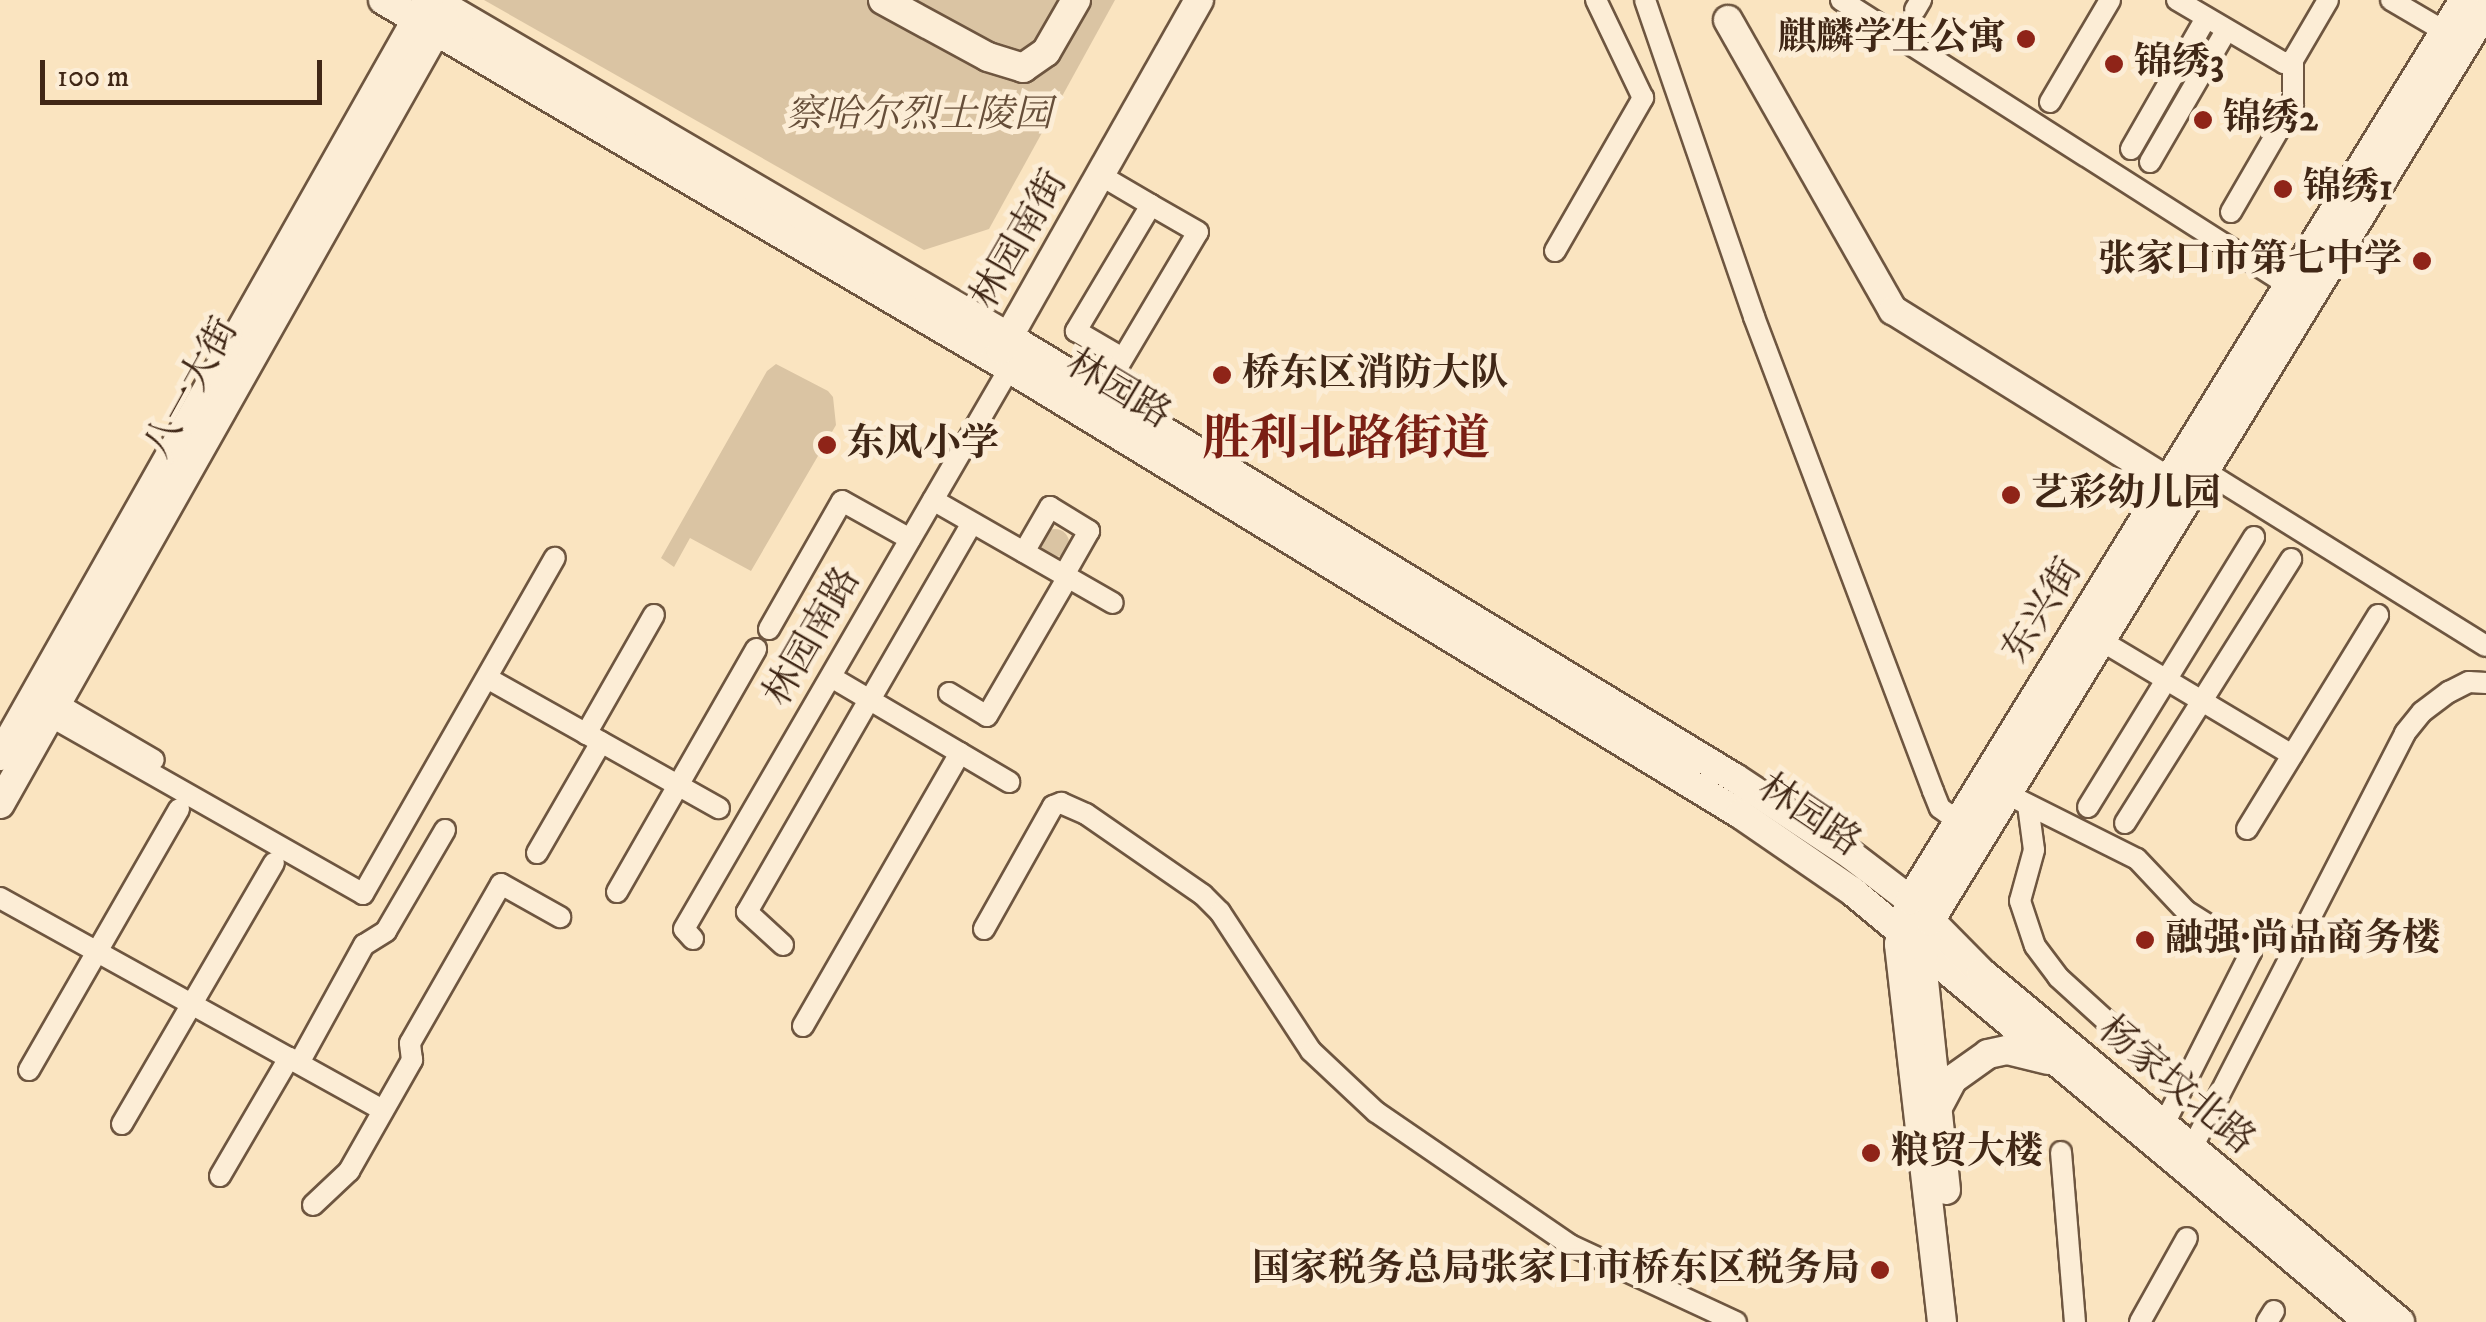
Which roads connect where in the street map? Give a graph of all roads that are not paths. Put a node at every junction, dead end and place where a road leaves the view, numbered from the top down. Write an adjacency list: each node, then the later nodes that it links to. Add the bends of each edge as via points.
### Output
1 (383, 0): 14 (main road, 林园路)
2 (883, 0): 3 (main road, via 988,57 1023,68 1046,52)
3 (1076, 0)
4 (1198, 0): 23 (main road, 林园南街)
5 (1596, 0): 26 (street, via 1643,98)
6 (1645, 0): 66 (street, via 1754,317 1933,791 1940,808)
7 (1841, 0): 27 (street)
8 (2110, 0): 20 (street)
9 (2177, 0): 15 (street)
10 (2328, 0): 19 (street)
11 (2391, 0): 18 (street)
12 (2464, 0): 18 (main road, 东兴街)
13 (2486, 10): 18 (main road, 东兴街)
14 (432, 12): 29 (main road, 林园路); 54 (main road, 八一大街); 58 (main road, 八一大街)
15 (2206, 18): 17 (street); 21 (street)
16 (1728, 20): 31 (main road, via 1893,310)
17 (2226, 30): 19 (street, via 2276,61); 22 (street)
18 (2455, 37): 27 (main road, 东兴街)
19 (2292, 60): 25 (street, via 2293,105)
20 (2050, 102)
21 (2131, 149)
22 (2150, 162)
23 (1100, 175): 24 (street); 29 (main road, 林园南街)
24 (1152, 205): 28 (street, via 1076,331); 30 (street, via 1198,232 1113,376)
25 (2231, 212)
26 (1554, 251)
27 (2298, 292): 31 (main road, 东兴街)
28 (1114, 352)
29 (1004, 355): 32 (street, 林园南路); 73 (main road, 林园路, via 1709,794); 76 (main road, 林园路, via 1735,778)
30 (1140, 392)
31 (2186, 481): 44 (main road, 东兴街); 45 (street); 66 (main road, 东兴街)
32 (932, 500): 33 (street); 35 (street, 林园南路)
33 (972, 523): 36 (street); 52 (street)
34 (2254, 537): 49 (street)
35 (910, 540): 43 (street, via 842,501); 47 (street, 林园南路)
36 (1024, 552): 39 (street); 39 (street, via 1050,507 1090,530)
37 (555, 558): 48 (street)
38 (2290, 559): 53 (street)
39 (1066, 576): 40 (street); 51 (street, via 987,716)
40 (1113, 603)
41 (654, 615): 55 (street)
42 (2378, 615): 57 (street)
43 (769, 629)
44 (2100, 640): 49 (street); 61 (main road, 东兴街)
45 (2486, 646)
46 (756, 649): 60 (street)
47 (830, 677): 52 (street); 81 (street, 林园南路, via 684,929)
48 (486, 678): 54 (street, via 364,894); 55 (street)
49 (2166, 679): 53 (street); 63 (street)
50 (2486, 683): 96 (street, via 2450,692 2405,733)
51 (949, 694)
52 (872, 696): 56 (street); 82 (street, via 747,912)
53 (2201, 700): 57 (street); 67 (street)
54 (53, 710): 62 (main road, 八一大街); 70 (street)
55 (594, 738): 60 (street); 71 (street)
56 (960, 753): 59 (street); 87 (street)
57 (2292, 755): 68 (street)
58 (0, 756)
59 (1009, 782)
60 (678, 785): 65 (street); 74 (street)
61 (2018, 799): 78 (main road, 东兴街); 91 (street, via 2034,850 2020,901 2035,946 2058,977); 91 (street, via 2137,859 2186,911 2251,952)
62 (0, 804)
63 (2088, 807)
64 (179, 808): 84 (street)
65 (720, 808)
66 (1958, 822): 76 (main road, 东兴街)
67 (2125, 824)
68 (2247, 829)
69 (446, 830): 88 (street, via 386,931 364,944)
70 (284, 834)
71 (537, 853)
72 (274, 863): 86 (street)
73 (1852, 891): 80 (main road, 林园路); 85 (main road, via 1888,947)
74 (618, 892)
75 (0, 898): 84 (street)
76 (1910, 900): 78 (main road, 杨家坟北路); 80 (main road, 东兴街)
77 (560, 918): 93 (street, via 502,884 410,1043 412,1060)
78 (1930, 921): 83 (main road, 东兴街); 95 (main road, 杨家坟北路, via 1981,972)
79 (984, 929): 101 (street, via 1052,806 1061,802 1086,814 1220,912 1310,1050 1376,1112 1570,1245)
80 (1901, 931): 83 (main road, 杨家坟北路); 85 (main road, 东兴街)
81 (693, 938)
82 (783, 946)
83 (1923, 949): 89 (main road, 杨家坟北路); 92 (main road, 东兴街)
84 (98, 952): 86 (street); 90 (street)
85 (1904, 991): 102 (main road, 东兴街)
86 (192, 1004): 88 (street); 94 (street)
87 (803, 1026)
88 (294, 1060): 93 (street); 98 (street)
89 (2056, 1063): 92 (main road, via 2007,1050 1988,1054 1953,1078); 106 (main road, 杨家坟北路)
90 (29, 1070)
91 (2182, 1089): 95 (street)
92 (1938, 1109): 103 (main road, 东兴街)
93 (384, 1110): 99 (street, via 349,1171)
94 (122, 1124)
95 (2164, 1124): 96 (main road, 杨家坟北路)
96 (2192, 1148): 107 (main road, 杨家坟北路)
97 (2061, 1152): 104 (street)
98 (220, 1176)
99 (313, 1205)
100 (2187, 1238): 105 (street)
101 (1736, 1322)
102 (1942, 1322)
103 (1961, 1322)
104 (2076, 1322)
105 (2140, 1322)
106 (2369, 1322)
107 (2400, 1322)

